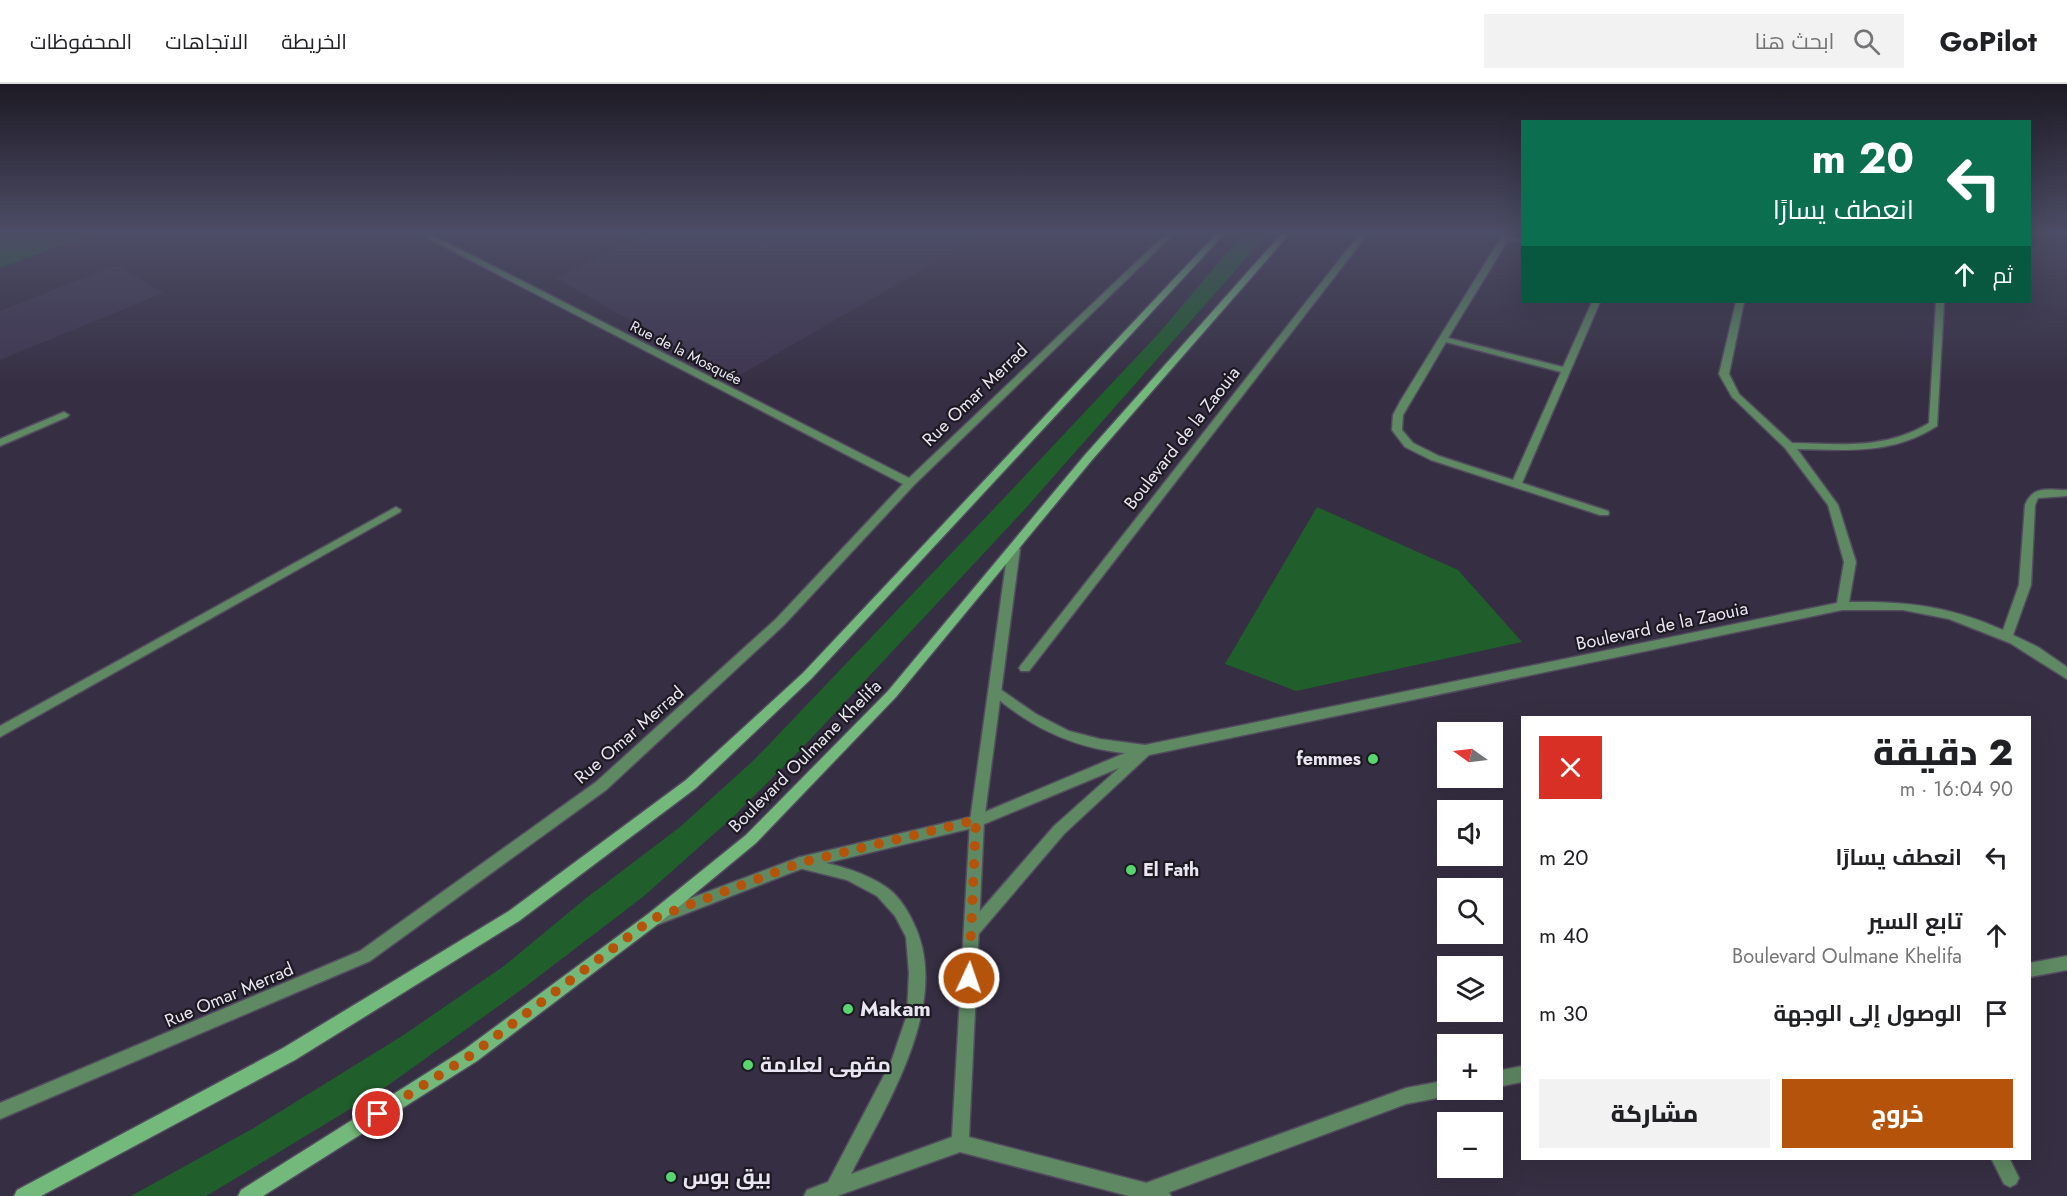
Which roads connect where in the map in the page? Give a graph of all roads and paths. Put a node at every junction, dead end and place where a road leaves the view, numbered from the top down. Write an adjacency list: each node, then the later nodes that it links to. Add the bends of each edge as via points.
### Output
1 (519, 283): 15 (street, Rue de la Mosquée)
2 (1119, 283): 15 (street, Rue Omar Merrad)
3 (1174, 283): 43 (main road, via 807,676 691,784 514,916 289,1054)
4 (1242, 283): 20 (main road, Boulevard Oulmane Khelifa, via 1088,458)
5 (1326, 283): 23 (street, Boulevard de la Zaouia)
6 (1478, 283): 10 (street)
7 (1596, 303): 11 (street)
8 (1740, 303): 14 (street, via 1724,374 1736,395)
9 (1940, 303): 14 (street, via 1934,424 1917,436 1881,447)
10 (1443, 339): 11 (street); 16 (street, via 1402,407 1397,430 1410,445 1435,459)
11 (1566, 371): 16 (street)
12 (64, 415): 13 (street)
13 (0, 443)
14 (1789, 446): 21 (street, via 1833,505 1850,562)
15 (910, 483): 37 (street, Rue Omar Merrad, via 780,622 602,786 365,956)
16 (1516, 485): 19 (street)
17 (2067, 493): 22 (street, via 2043,492 2034,496 2030,505 2025,585)
18 (396, 510): 26 (street)
19 (1604, 513)
20 (1014, 549): 25 (street); 30 (main road, Boulevard Oulmane Khelifa, via 892,694 751,839)
21 (1842, 606): 22 (street, Boulevard de la Zaouia, via 1911,607); 27 (street, Boulevard de la Zaouia)
22 (2007, 636): 24 (street, Boulevard de la Zaouia)
23 (1025, 668)
24 (2067, 674)
25 (996, 692): 27 (street, via 1024,716 1060,735 1102,747); 28 (street)
26 (0, 732)
27 (1147, 750): 28 (street); 31 (street, via 1059,830)
28 (976, 820): 29 (street); 31 (street)
29 (800, 863): 30 (street); 41 (street, via 850,875 882,892 900,911 913,937 917,973 915,1015 898,1065)
30 (652, 919): 44 (main road, Boulevard Oulmane Khelifa, via 471,1055)
31 (972, 931): 38 (street)
32 (2067, 963): 33 (street)
33 (2031, 970)
34 (1521, 1074): 35 (street)
35 (1503, 1078)
36 (1437, 1090): 42 (street, via 1406,1096)
37 (0, 1111)
38 (960, 1143): 41 (street); 42 (street)
39 (2001, 1160): 40 (street)
40 (2010, 1178)
41 (835, 1186): 45 (street)
42 (1154, 1194)
43 (23, 1196)
44 (247, 1196)
45 (813, 1196)

